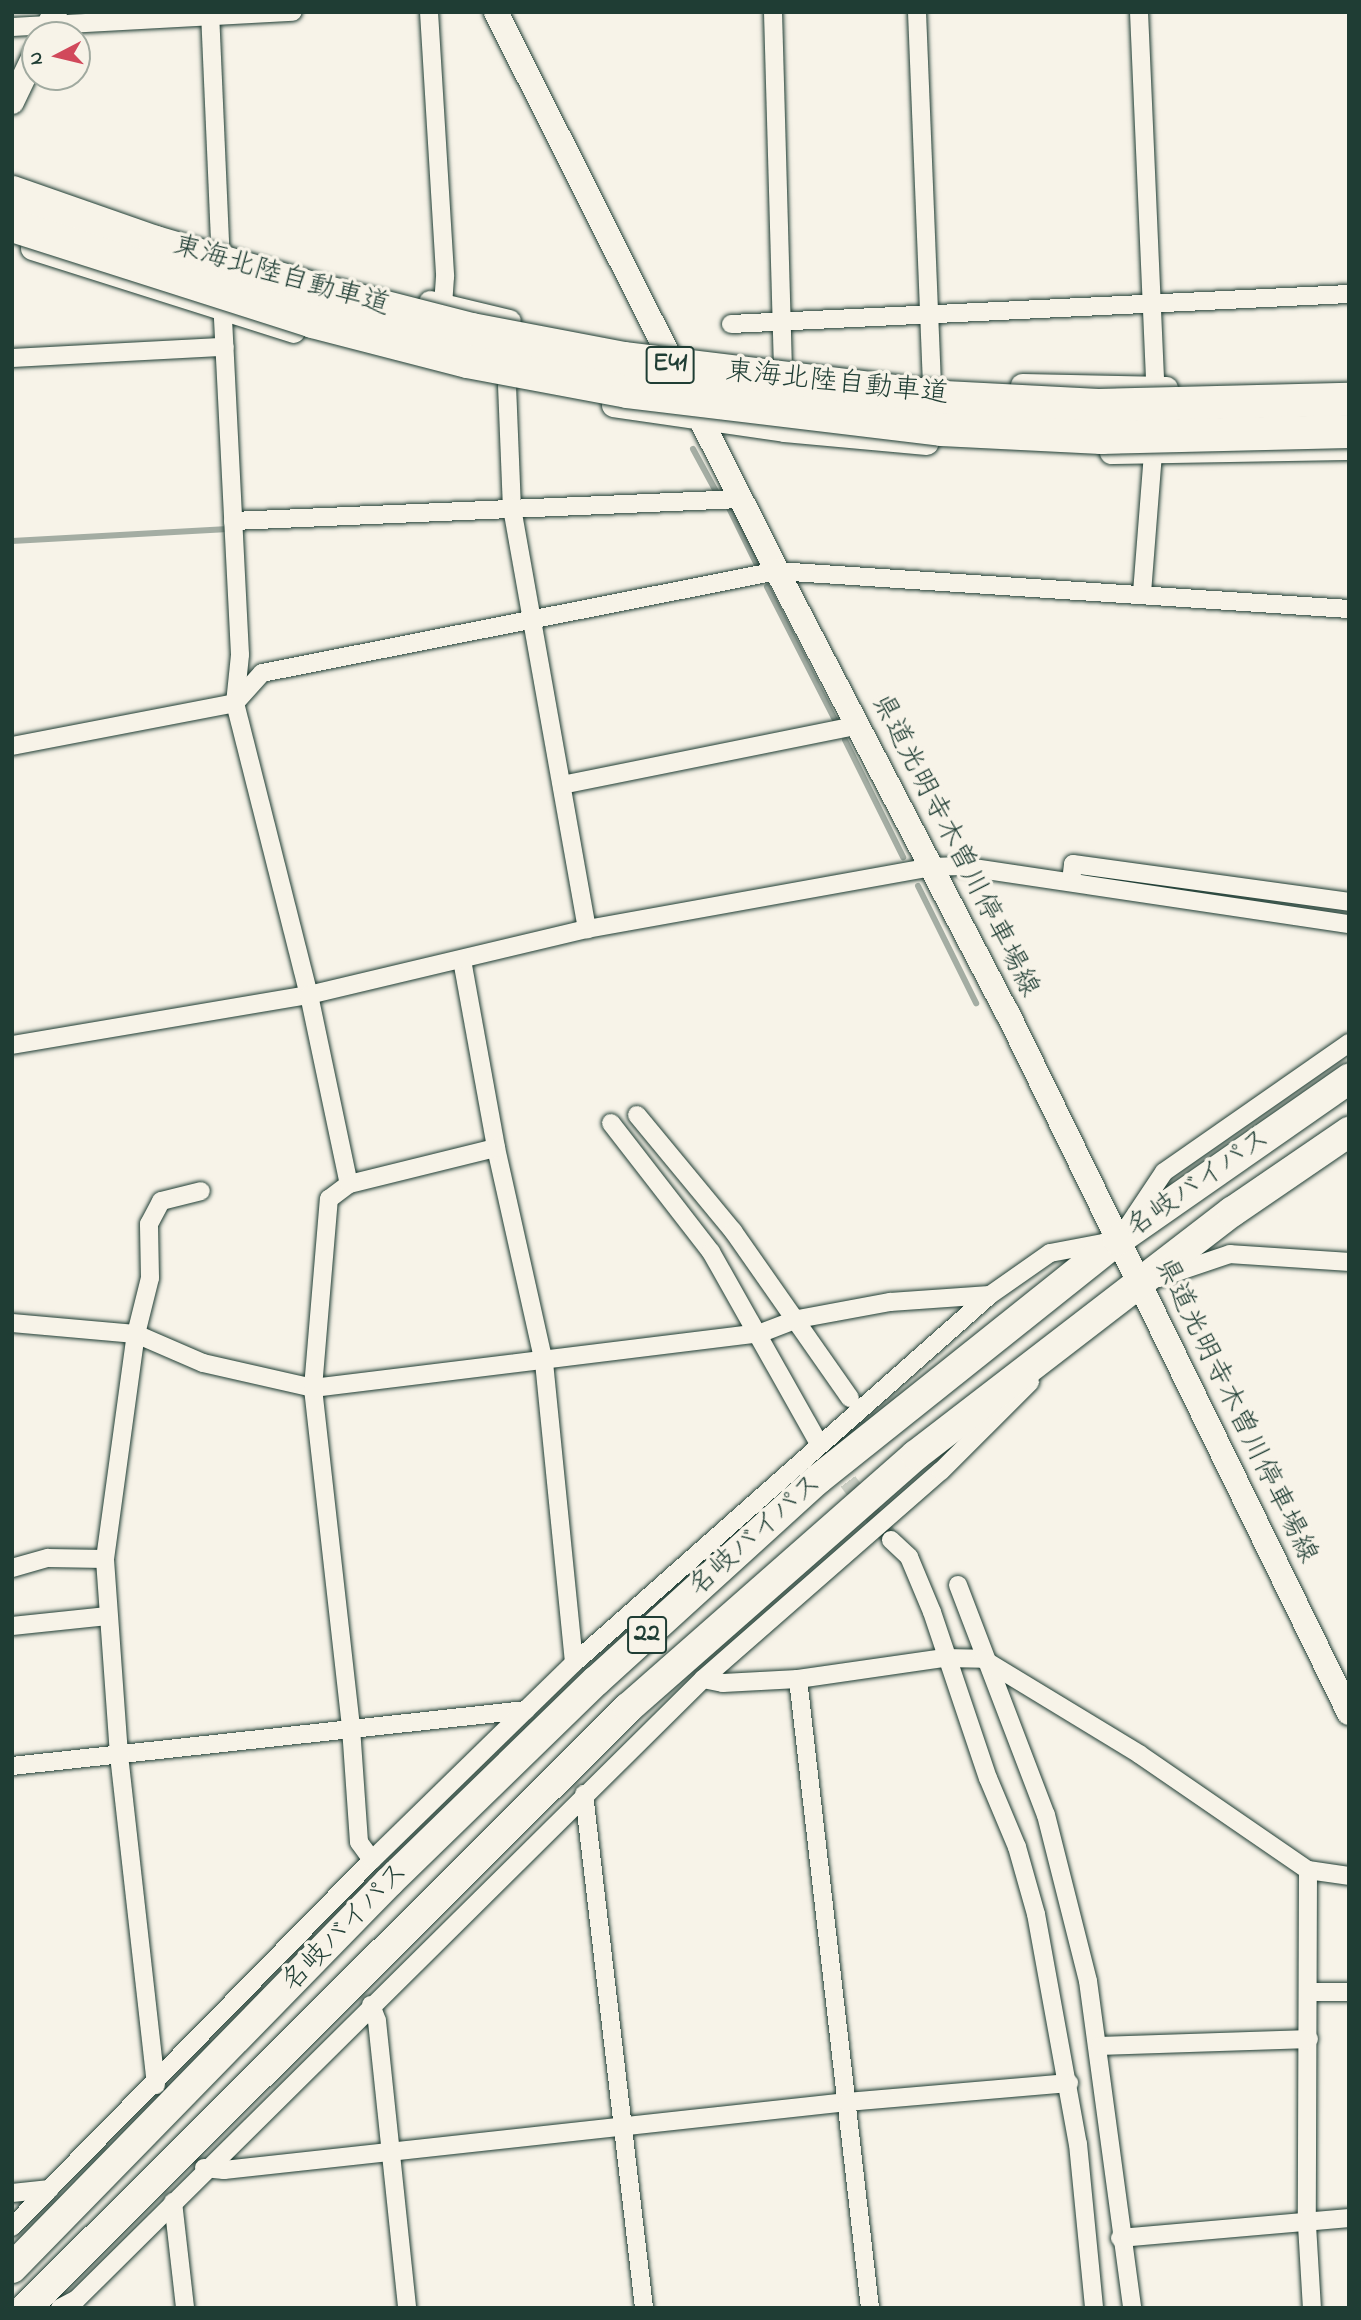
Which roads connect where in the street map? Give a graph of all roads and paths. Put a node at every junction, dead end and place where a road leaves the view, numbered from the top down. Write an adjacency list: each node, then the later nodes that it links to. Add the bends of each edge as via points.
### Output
1 (293, 12): 7 (street)
2 (429, 12): 18 (street)
3 (496, 12): 24 (main road, 県道光明寺木曽川停車場線)
4 (773, 12): 21 (street)
5 (917, 12): 20 (street)
6 (1139, 12): 17 (street)
7 (209, 14): 8 (street); 15 (street)
8 (91, 21)
9 (21, 83): 10 (main road)
10 (12, 102)
11 (12, 174): 15 (street)
12 (12, 192): 31 (highway, 東海北陸自動車道 / E41, bridge, via 155,242 319,290 471,329 623,358 944,397 1098,405)
13 (12, 225): 33 (highway, 東海北陸自動車道 / E41, bridge, via 312,321 467,360 627,391 941,429 1101,437)
14 (12, 241): 19 (street)
15 (220, 246): 18 (street); 19 (street)
16 (1349, 294): 17 (street)
17 (1153, 304): 20 (street); 30 (street)
18 (443, 305): 24 (street)
19 (223, 312): 23 (street); 29 (street)
20 (930, 315): 21 (street); 27 (street)
21 (783, 320): 22 (street); 26 (street)
22 (731, 324)
23 (225, 347): 25 (street); 38 (street)
24 (664, 349): 26 (street); 32 (main road, 県道光明寺木曽川停車場線)
25 (12, 358)
26 (783, 365): 27 (street)
27 (932, 381): 30 (street)
28 (1349, 383): 30 (street)
29 (507, 386): 32 (street); 37 (street)
30 (1156, 388): 35 (street)
31 (1349, 399)
32 (700, 419): 35 (street, via 931,443); 36 (main road, 県道光明寺木曽川停車場線)
33 (1349, 431)
34 (1349, 448): 35 (street)
35 (1154, 453): 40 (street)
36 (741, 499): 37 (street); 39 (main road, 県道光明寺木曽川停車場線)
37 (512, 508): 38 (street); 42 (street)
38 (233, 521): 43 (street, via 240,655)
39 (777, 571): 40 (street); 42 (street); 44 (main road, 県道光明寺木曽川停車場線)
40 (1142, 593): 41 (street)
41 (1349, 609)
42 (531, 619): 43 (street, via 262,673); 46 (street)
43 (235, 703): 45 (street); 53 (street)
44 (859, 725): 46 (street); 47 (main road, 県道光明寺木曽川停車場線)
45 (12, 746)
46 (562, 785): 51 (street)
47 (932, 867): 48 (street, via 960,866); 51 (street); 63 (main road, 県道光明寺木曽川停車場線)
48 (1071, 881): 49 (street, via 1073,864); 50 (street)
49 (1349, 901)
50 (1349, 923)
51 (587, 929): 52 (street)
52 (462, 960): 53 (street); 60 (street)
53 (309, 995): 55 (street); 61 (street)
54 (1349, 1042): 63 (street, via 1164,1172)
55 (12, 1045)
56 (1349, 1079): 63 (highway, 名岐バイパス / 22)
57 (637, 1115): 68 (street)
58 (611, 1123): 71 (street, via 711,1252)
59 (1349, 1132): 65 (highway, 名岐バイパス / 22)
60 (496, 1149): 61 (street); 72 (street)
61 (349, 1184): 73 (street, via 330,1199)
62 (201, 1191): 70 (street, via 161,1201 153,1208 150,1278)
63 (1118, 1240): 65 (main road, 県道光明寺木曽川停車場線); 66 (street, via 1050,1254); 114 (highway, 名岐バイパス / 22, via 817,1480 596,1681 389,1882)
64 (1349, 1262): 65 (street, via 1230,1254)
65 (1139, 1284): 67 (highway, 名岐バイパス / 22); 87 (main road, 県道光明寺木曽川停車場線)
66 (990, 1294): 68 (street, via 890,1303); 84 (street)
67 (1095, 1318): 85 (street, via 941,1471); 115 (highway, 名岐バイパス / 22, via 916,1455 628,1709)
68 (798, 1319): 71 (street); 74 (street)
69 (12, 1323): 70 (street)
70 (136, 1334): 73 (street, via 203,1363); 77 (street)
71 (761, 1334): 72 (street); 75 (street)
72 (544, 1362): 73 (street); 84 (street)
73 (313, 1388): 89 (street)
74 (850, 1398)
75 (816, 1438)
76 (891, 1540): 82 (street, via 909,1558 932,1612)
77 (105, 1559): 78 (street, via 48,1558); 80 (street)
78 (12, 1567)
79 (958, 1585): 83 (street)
80 (107, 1616): 81 (street); 90 (street)
81 (12, 1626)
82 (944, 1658): 83 (street); 86 (street); 101 (street, via 1017,1847 1052,1982)
83 (983, 1659): 94 (street, via 1139,1754); 100 (street, via 1046,1815)
84 (574, 1663): 88 (street)
85 (703, 1679): 86 (street, via 723,1683); 92 (street)
86 (798, 1679): 103 (street)
87 (1348, 1709)
88 (526, 1710): 89 (street); 93 (street)
89 (351, 1727): 90 (street); 93 (street, via 359,1842)
90 (119, 1755): 91 (street); 102 (street)
91 (12, 1766)
92 (584, 1794): 98 (street); 104 (street)
93 (372, 1860): 102 (street)
94 (1308, 1870): 95 (street); 96 (street)
95 (1349, 1876)
96 (1308, 1992): 97 (street); 99 (street)
97 (1349, 1992)
98 (371, 2005): 105 (street); 106 (street)
99 (1309, 2039): 100 (street); 111 (street)
100 (1100, 2046): 113 (street)
101 (1069, 2082): 103 (street); 121 (street)
102 (156, 2085): 107 (street)
103 (847, 2102): 104 (street); 120 (street)
104 (624, 2126): 105 (street); 119 (street)
105 (391, 2152): 106 (street); 118 (street)
106 (204, 2168): 109 (street)
107 (50, 2189): 108 (street); 112 (street)
108 (12, 2193)
109 (173, 2202): 116 (street, via 77,2299); 117 (street)
110 (1349, 2218): 111 (street)
111 (1307, 2225): 113 (street, via 1254,2225); 123 (street)
112 (12, 2227)
113 (1120, 2238): 122 (street)
114 (12, 2268)
115 (26, 2308)
116 (60, 2308)
117 (185, 2308)
118 (407, 2308)
119 (644, 2308)
120 (870, 2308)
121 (1094, 2308)
122 (1132, 2308)
123 (1312, 2308)

